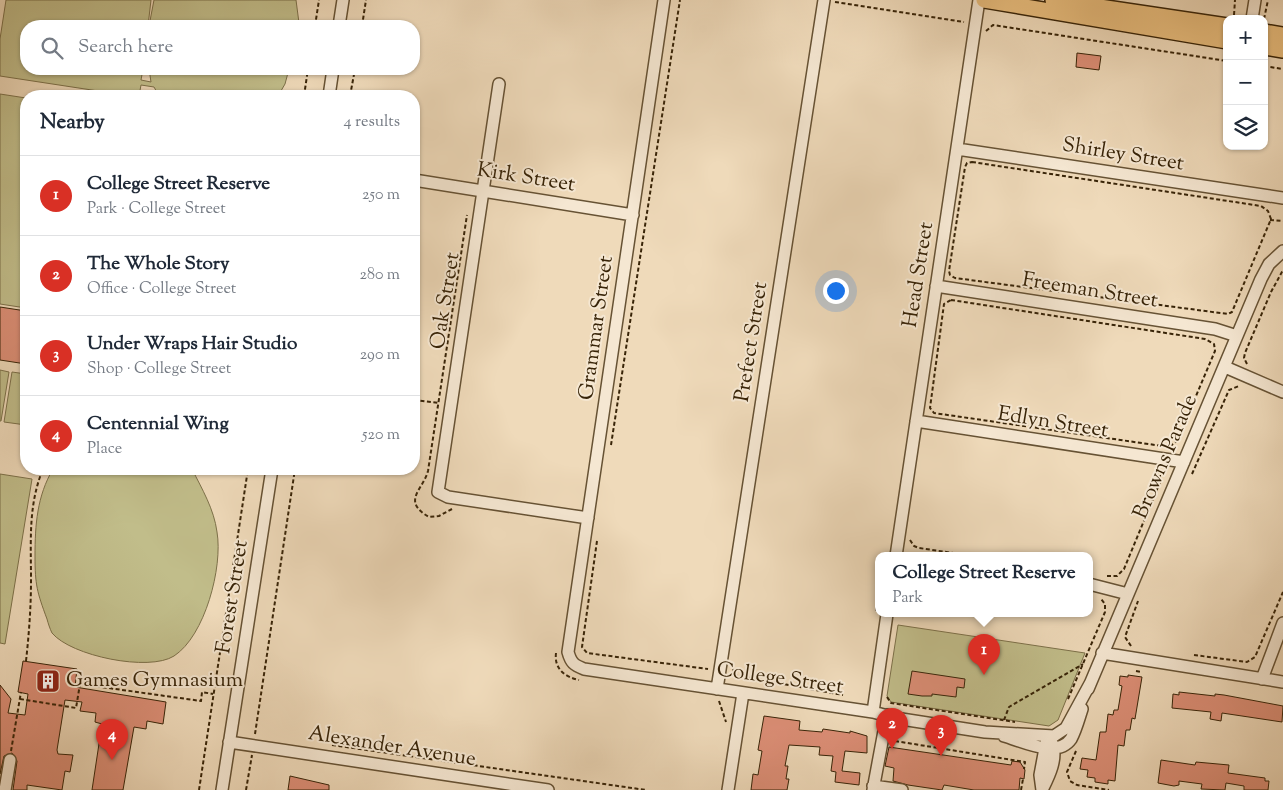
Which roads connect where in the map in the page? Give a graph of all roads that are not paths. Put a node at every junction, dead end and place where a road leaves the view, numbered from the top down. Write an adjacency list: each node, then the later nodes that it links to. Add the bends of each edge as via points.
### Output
1 (343, 0): 11 (street)
2 (664, 0): 24 (street, Grammar Street)
3 (979, 0): 20 (street, Head Street)
4 (984, 0): 8 (main road)
5 (1054, 0): 8 (main road)
6 (1255, 0): 9 (street)
7 (829, 1): 45 (street, Prefect Street)
8 (1104, 10): 10 (main road); 14 (main road)
9 (1253, 15)
10 (1223, 19)
11 (340, 20)
12 (1268, 33): 13 (main road)
13 (1283, 35)
14 (1223, 40)
15 (1268, 48): 16 (main road)
16 (1283, 50)
17 (332, 75): 19 (street)
18 (499, 84): 22 (street, Oak Street)
19 (330, 90)
20 (957, 149): 23 (street, Shirley Street); 26 (street, Head Street)
21 (420, 181): 22 (street, Kirk Street)
22 (482, 190): 24 (street, Kirk Street); 33 (street, Oak Street, via 435,495)
23 (1283, 198)
24 (633, 215): 33 (street, Grammar Street)
25 (1283, 251): 27 (street, Browns Parade, via 1264,272)
26 (936, 286): 27 (street, Freeman Street, via 1215,329); 30 (street, Head Street)
27 (1237, 336): 28 (street, Browns Parade)
28 (1224, 367): 29 (street); 31 (street, Browns Parade)
29 (1283, 392)
30 (916, 421): 31 (street, Edlyn Street); 34 (street, Head Street)
31 (1184, 462): 36 (street, Browns Parade)
32 (271, 475): 50 (street, Forest Street)
33 (588, 518): 40 (street, Grammar Street, via 568,652)
34 (897, 552)
35 (1093, 585): 36 (street)
36 (1128, 594): 39 (street, Browns Parade)
37 (887, 617): 46 (street)
38 (1283, 623): 41 (street)
39 (1102, 654): 41 (street); 42 (street, Browns Parade)
40 (570, 661): 45 (street, College Street, via 584,669)
41 (1262, 679): 43 (street)
42 (1091, 682): 49 (street, Browns Parade, via 1066,728); 51 (street, Browns Parade, via 1072,736 1065,744)
43 (1283, 682)
44 (743, 693): 45 (street, College Street); 46 (street, College Street); 58 (street)
45 (718, 695)
46 (873, 712): 47 (street, College Street)
47 (887, 715): 48 (street, College Street); 54 (street)
48 (985, 732): 49 (street, College Street); 51 (street, College Street)
49 (1049, 736): 51 (street)
50 (229, 742): 53 (street, Alexander Avenue); 56 (street, Forest Street)
51 (1049, 748): 60 (street, via 1050,773)
52 (10, 760): 55 (street)
53 (515, 788): 57 (street, Alexander Avenue)
54 (873, 788): 59 (street)
55 (5, 790)
56 (222, 790)
57 (548, 790)
58 (728, 790)
59 (902, 790)
60 (1042, 790)

